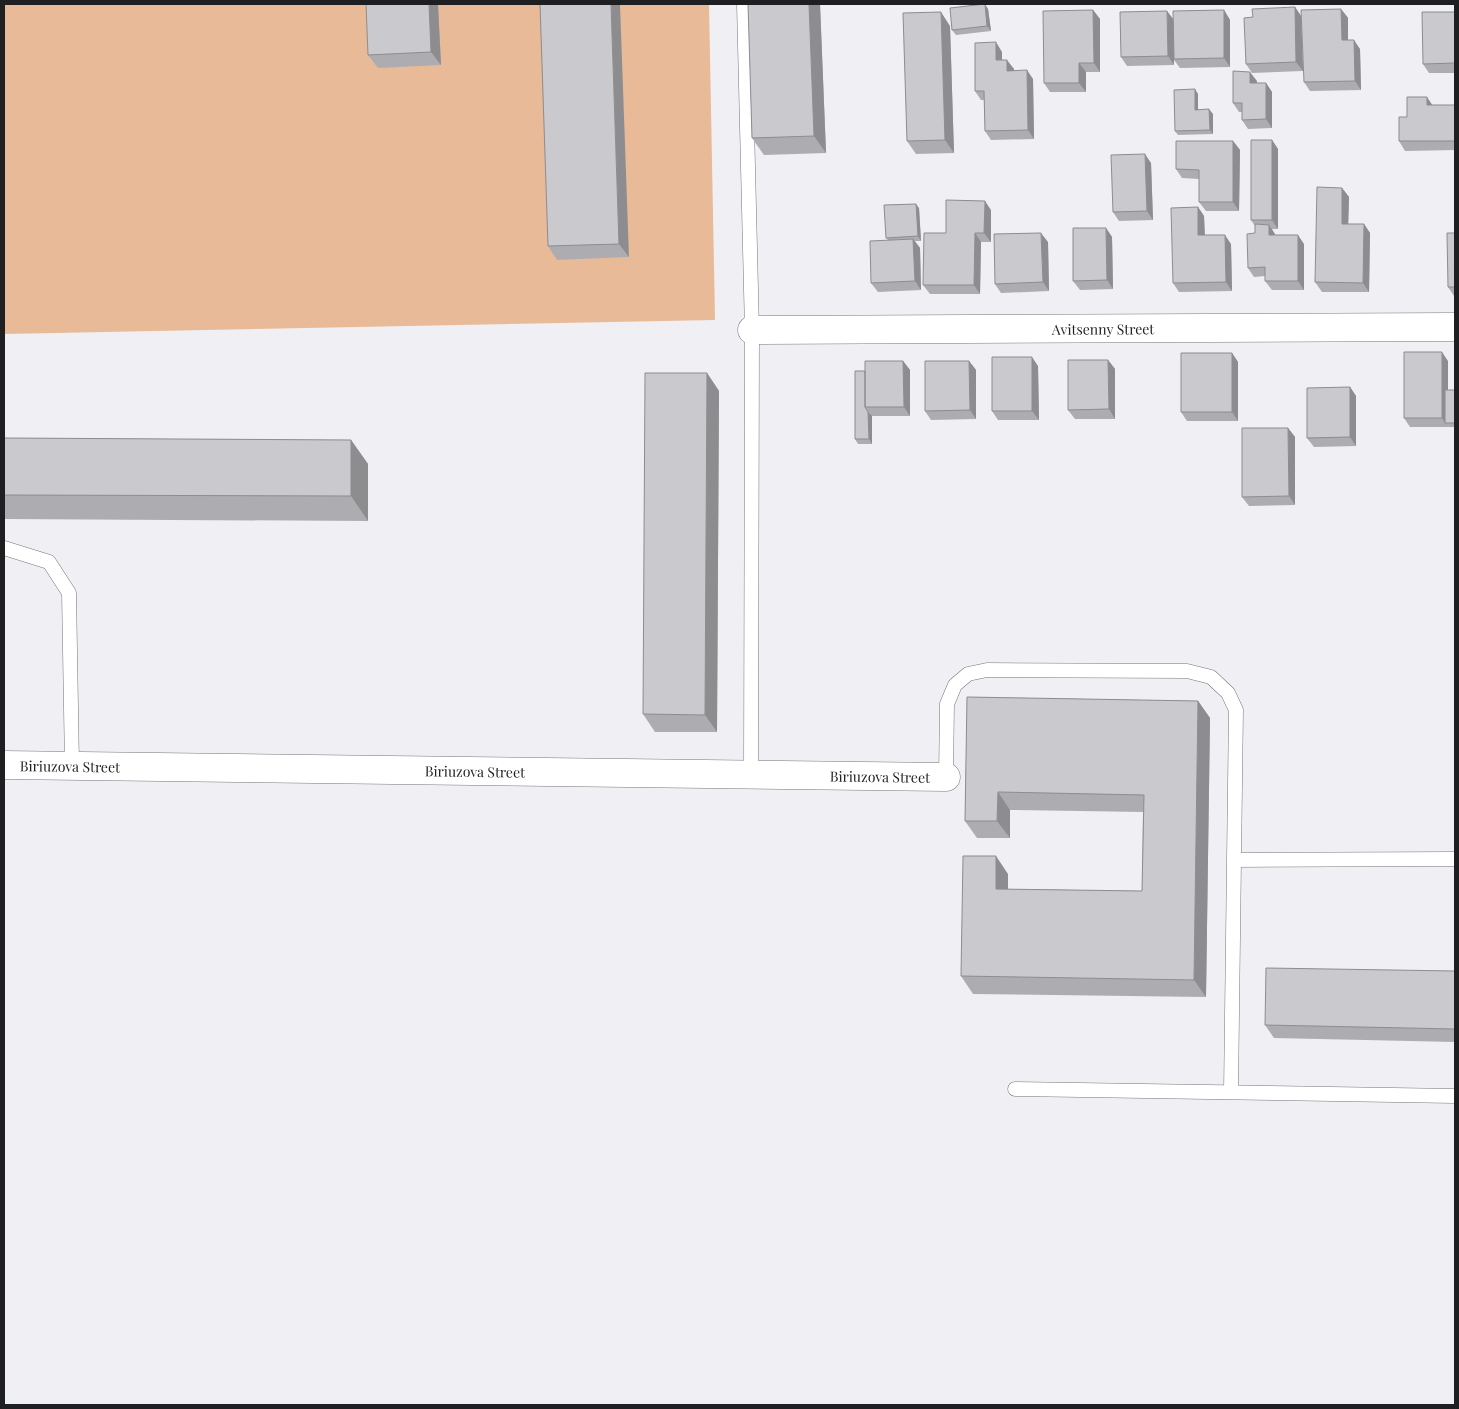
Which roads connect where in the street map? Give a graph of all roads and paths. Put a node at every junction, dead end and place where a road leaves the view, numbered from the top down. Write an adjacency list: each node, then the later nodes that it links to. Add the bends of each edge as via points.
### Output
1 (744, 4): 3 (lane)
2 (1455, 327): 3 (street, Avitsenny Street)
3 (752, 330): 7 (lane)
4 (4, 548): 6 (lane, via 49,562 69,593)
5 (4, 764): 6 (street, Biriuzova Street)
6 (72, 766): 7 (street, Biriuzova Street)
7 (751, 775): 8 (street, Biriuzova Street)
8 (946, 777): 9 (lane, via 947,704 955,686 968,674 987,670 1187,671 1211,677 1228,693 1236,710)
9 (1234, 860): 10 (lane); 12 (lane)
10 (1455, 860)
11 (1015, 1089): 12 (lane)
12 (1231, 1092): 13 (lane)
13 (1455, 1096)

